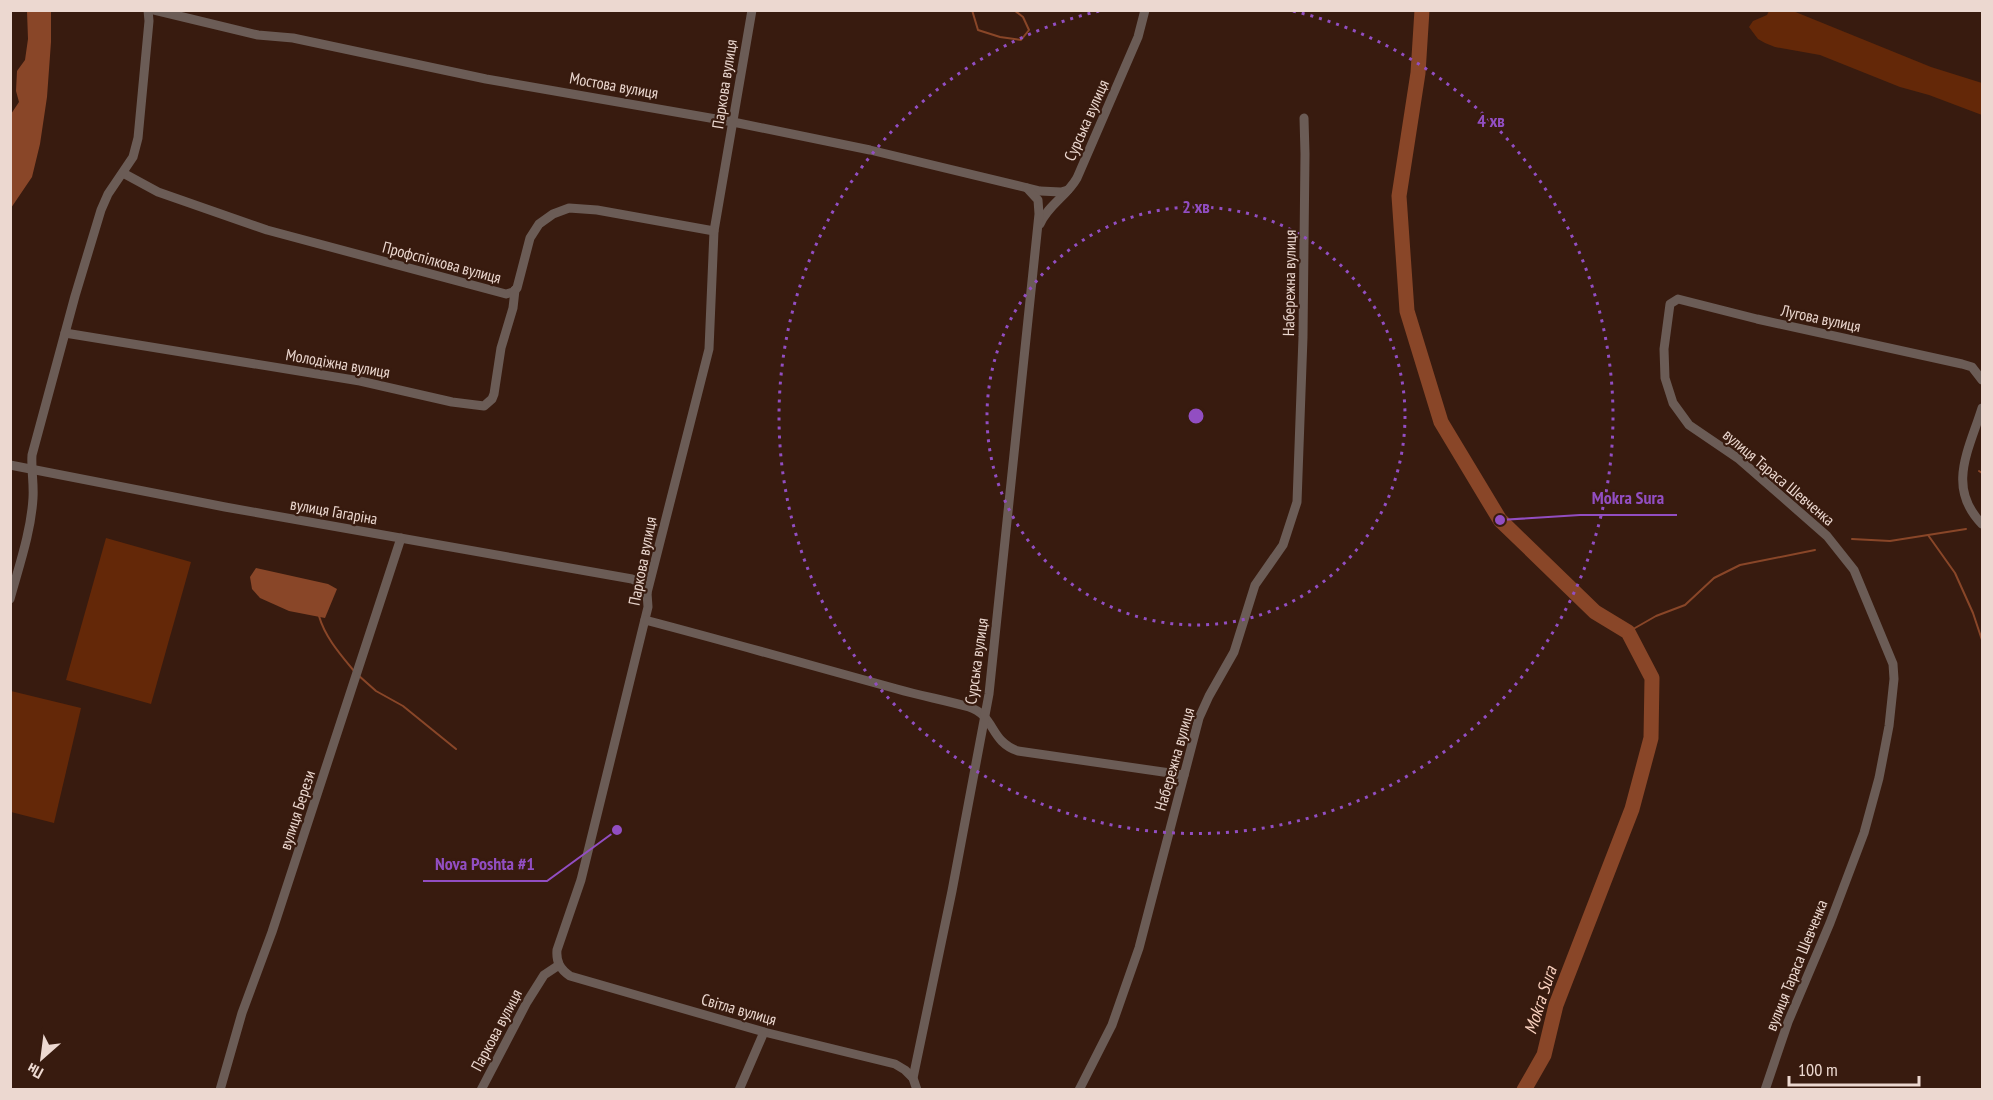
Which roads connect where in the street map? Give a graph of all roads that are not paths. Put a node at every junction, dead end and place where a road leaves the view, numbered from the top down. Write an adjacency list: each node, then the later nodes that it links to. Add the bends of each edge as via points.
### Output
1 (148, 10): 7 (street, via 138,138)
2 (154, 10): 6 (street, Мостова вулиця, via 258,35 293,38 486,79)
3 (752, 10): 6 (street, Паркова вулиця)
4 (1145, 10): 9 (street, Сурська вулиця, via 1138,37 1087,158)
5 (1304, 118): 25 (street, Набережна вулиця, via 1297,502 1283,545 1255,585 1234,652 1199,718)
6 (733, 122): 8 (street, Мостова вулиця); 10 (street, Паркова вулиця)
7 (123, 173): 12 (street, Профспілкова вулиця, via 158,192 267,230 502,294); 14 (street, via 101,210)
8 (1023, 186): 9 (street, Мостова вулиця, via 1050,192); 11 (street, Сурська вулиця, via 1038,200)
9 (1068, 190): 11 (street, Сурська вулиця, via 1044,214)
10 (714, 231): 12 (street, Профспілкова вулиця, via 569,208 539,224 530,238); 21 (street, Паркова вулиця, via 709,349)
11 (1037, 231): 24 (street, Сурська вулиця)
12 (515, 290): 14 (street, Молодіжна вулиця, via 494,394 484,406 360,381)
13 (1673, 300): 15 (street, Лугова вулиця, via 1962,364); 34 (street, вулиця Тараса Шевченка, via 1664,349 1665,378 1673,403 1689,425 1739,459 1827,536 1854,570 1893,664 1889,726 1864,832)
14 (65, 333): 18 (street)
15 (1983, 380)
16 (1983, 408): 19 (street, via 1961,475 1972,514)
17 (10, 465): 18 (street, вулиця Гагаріна)
18 (31, 469): 20 (street, вулиця Гагаріна); 22 (street, via 34,480 30,522)
19 (1983, 524)
20 (401, 538): 21 (street, вулиця Гагаріна, via 632,579); 29 (street, вулиця Берези)
21 (647, 593): 23 (street, Паркова вулиця)
22 (10, 599)
23 (645, 620): 24 (street, via 971,708); 26 (street, Паркова вулиця, via 581,880 557,950)
24 (984, 716): 25 (street, via 1001,743 1018,751); 28 (street, Сурська вулиця)
25 (1184, 775): 33 (street, Набережна вулиця, via 1125,992)
26 (559, 965): 27 (street, Світла вулиця, via 570,976); 30 (street, Паркова вулиця, via 544,975 527,1002)
27 (764, 1032): 28 (street, Світла вулиця, via 895,1064); 31 (street)
28 (913, 1078): 32 (street)
29 (220, 1089)
30 (481, 1089)
31 (739, 1089)
32 (917, 1089)
33 (1079, 1089)
34 (1765, 1089)

